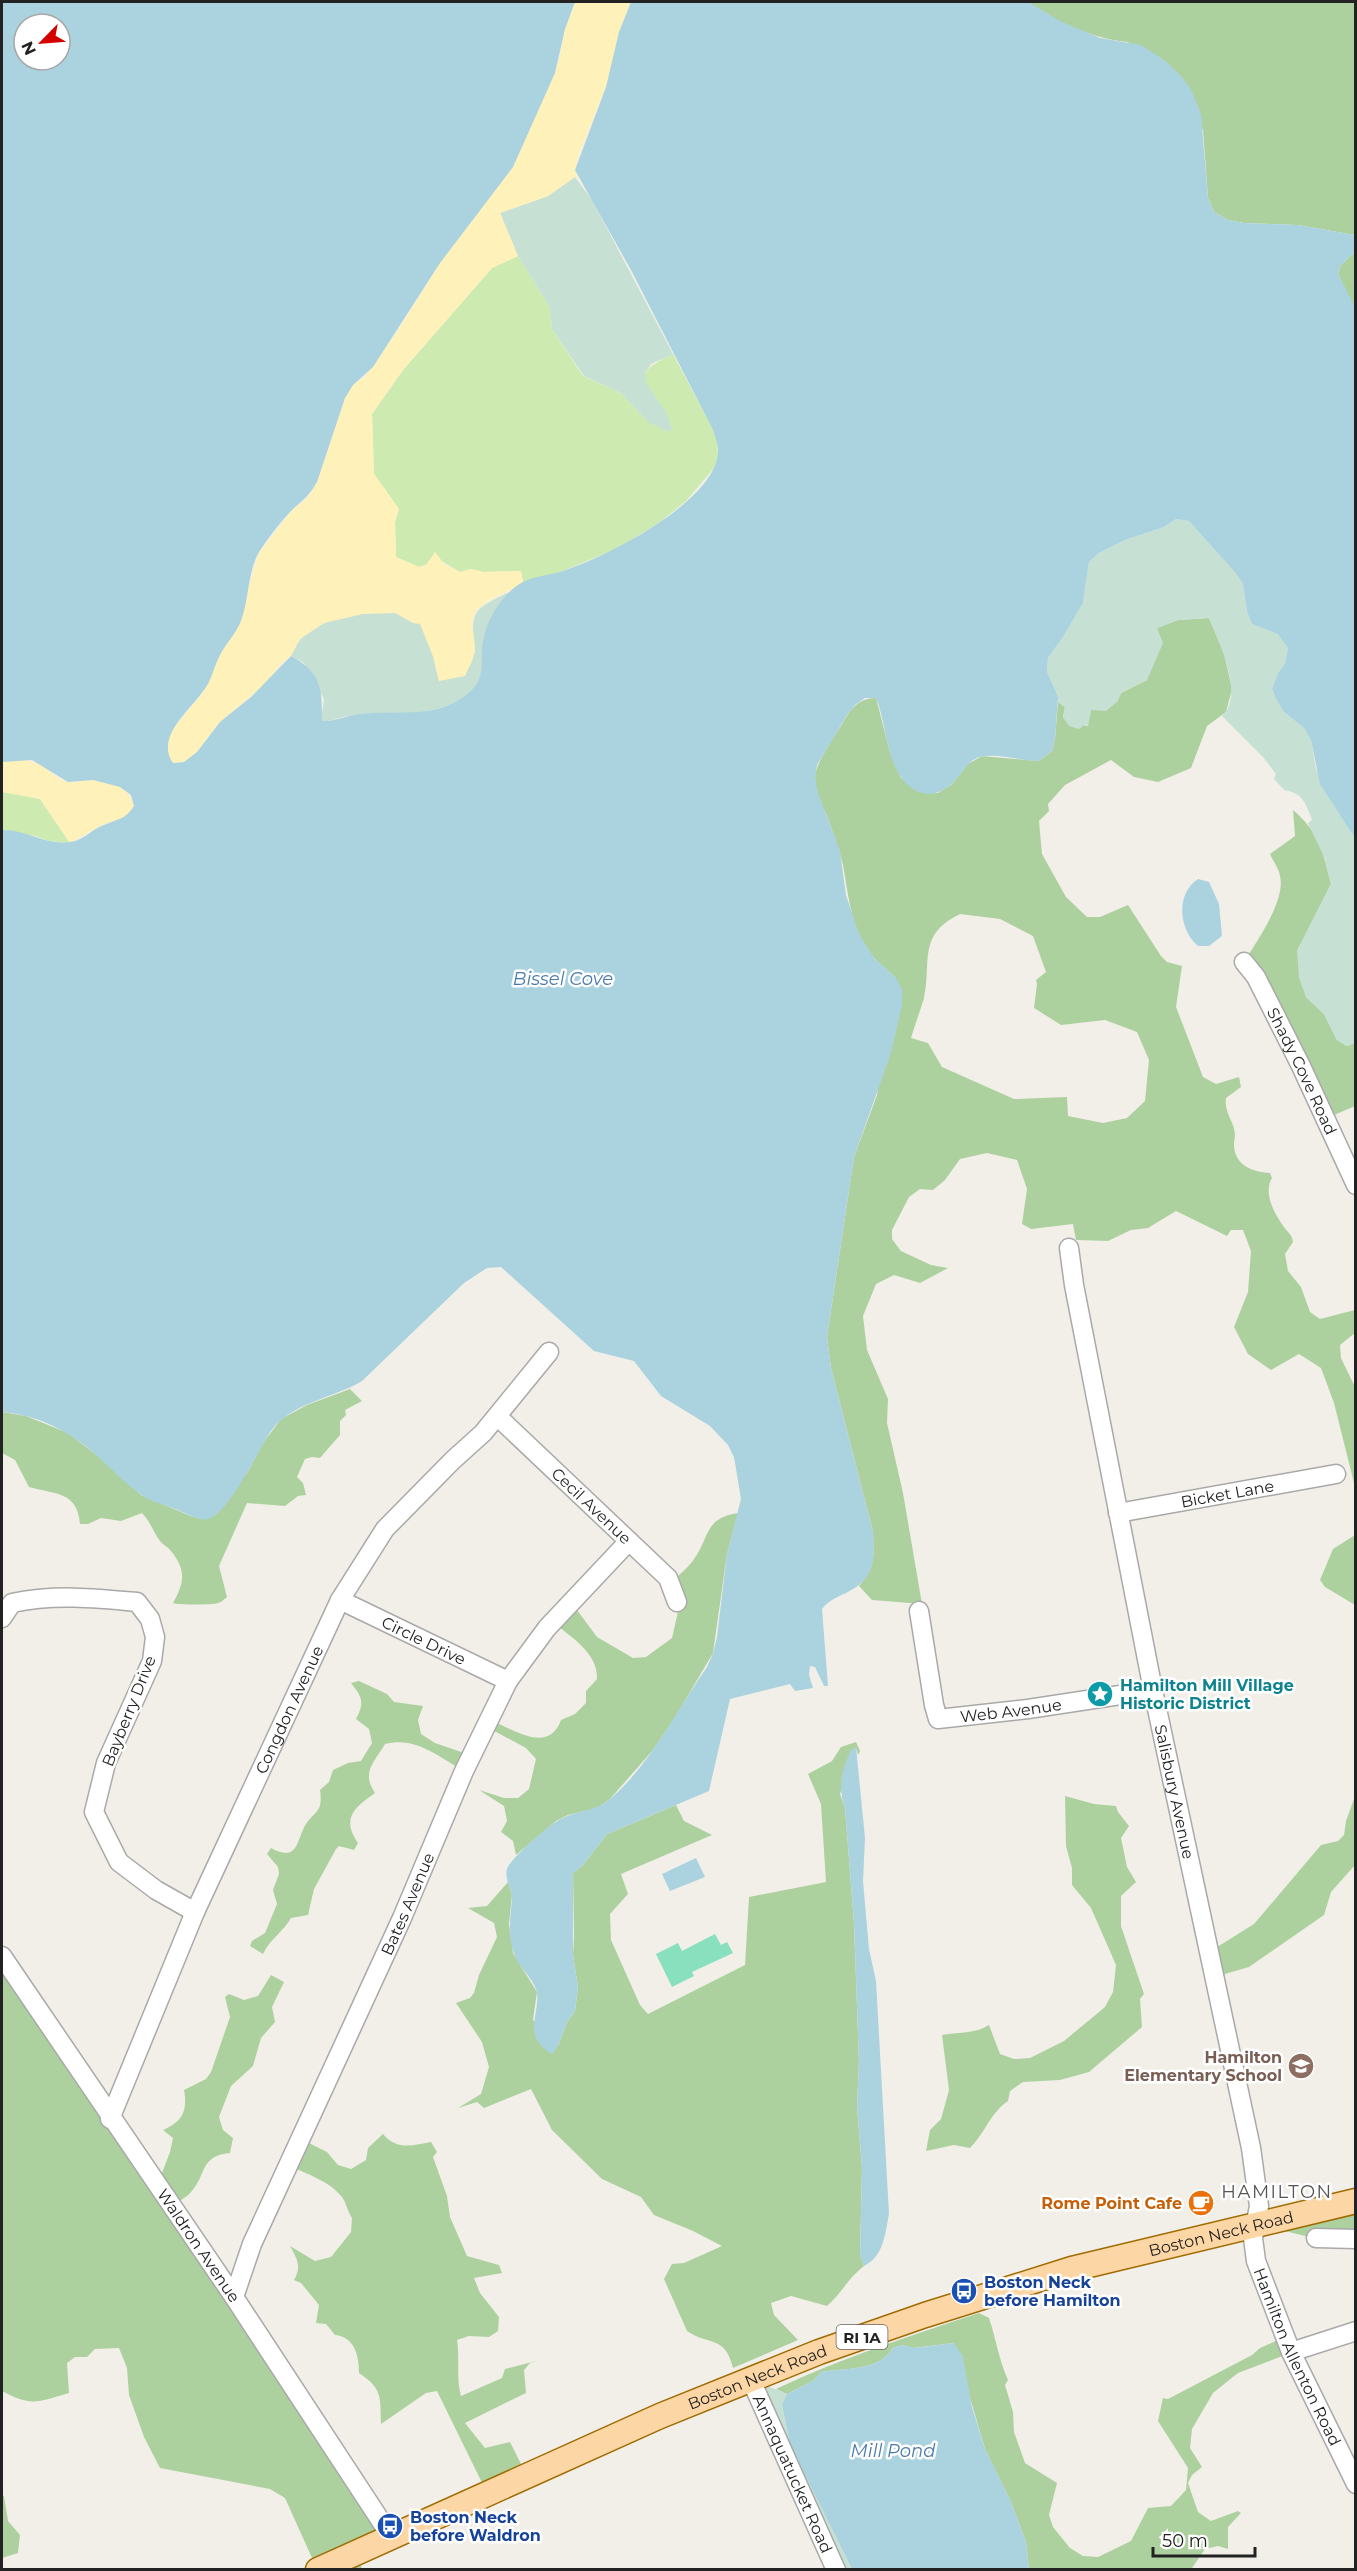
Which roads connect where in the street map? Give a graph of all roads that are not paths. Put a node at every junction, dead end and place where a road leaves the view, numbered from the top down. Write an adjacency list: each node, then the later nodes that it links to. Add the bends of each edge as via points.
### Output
1 (1244, 962): 2 (street, Shady Cove Road, via 1256,976)
2 (1356, 1185)
3 (1069, 1248): 7 (street, Salisbury Avenue)
4 (549, 1352): 5 (street, Congdon Avenue)
5 (498, 1416): 8 (street, Cecil Avenue); 9 (street, Congdon Avenue, via 385,1529)
6 (1336, 1474): 7 (street, Bicket Lane)
7 (1118, 1513): 14 (street, Salisbury Avenue)
8 (629, 1541): 10 (street, Cecil Avenue, via 668,1578); 13 (street, Bates Avenue, via 548,1628)
9 (340, 1600): 13 (street, Circle Drive); 15 (street, Congdon Avenue)
10 (677, 1602)
11 (919, 1611): 14 (street, Web Avenue, via 938,1719)
12 (2, 1618): 15 (street, Bayberry Drive, via 12,1603 36,1598 136,1602 150,1619 155,1637 152,1661 106,1763 94,1812 119,1862 156,1890)
13 (508, 1681): 22 (street, Bates Avenue, via 252,2244)
14 (1154, 1690): 19 (street, Salisbury Avenue, via 1251,2148 1259,2206)
15 (195, 1912): 17 (street, Congdon Avenue)
16 (2, 1956): 17 (street, Waldron Avenue)
17 (110, 2119): 22 (street, Waldron Avenue)
18 (1356, 2201): 19 (main road, Boston Neck Road / RI 1A)
19 (1254, 2227): 24 (street, Hamilton Allenton Road, via 1256,2261); 25 (main road, Boston Neck Road / RI 1A, via 1072,2269 914,2319)
20 (1316, 2238): 21 (street)
21 (1356, 2239)
22 (234, 2297): 27 (street, Waldron Avenue)
23 (1356, 2331): 24 (street)
24 (1291, 2352): 26 (street, Hamilton Allenton Road)
25 (750, 2378): 27 (main road, Boston Neck Road / RI 1A); 29 (street, Annaquatucket Road)
26 (1356, 2484)
27 (392, 2538): 28 (main road, Boston Neck Road / RI 1A)
28 (318, 2570)
29 (836, 2570)

